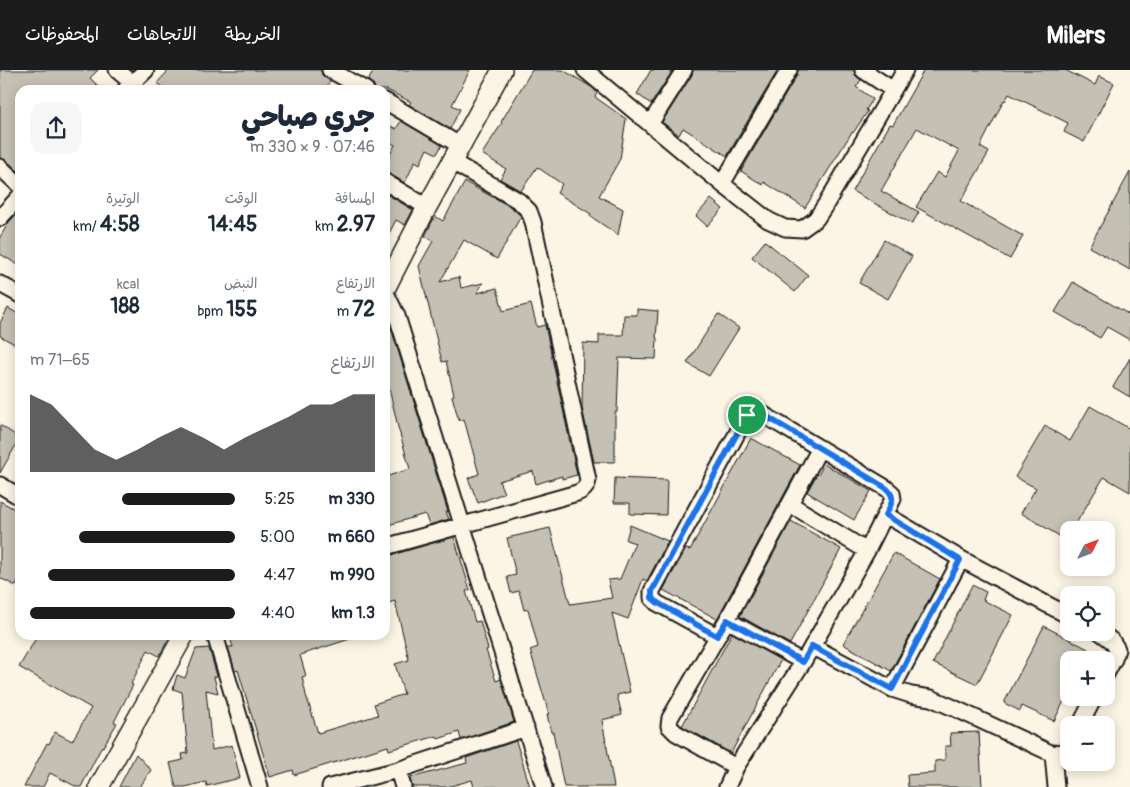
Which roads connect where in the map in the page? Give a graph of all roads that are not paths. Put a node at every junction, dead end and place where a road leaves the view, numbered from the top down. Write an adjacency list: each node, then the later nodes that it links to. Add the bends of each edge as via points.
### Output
1 (117, 70): 10 (street)
2 (146, 70): 11 (street)
3 (330, 70): 12 (street)
4 (502, 70): 16 (street)
5 (585, 70): 15 (street)
6 (684, 70): 15 (street)
7 (789, 70): 19 (street)
8 (863, 70): 13 (street)
9 (904, 70): 13 (street)
10 (127, 85)
11 (130, 85)
12 (354, 85)
13 (893, 90): 19 (street, via 826,204 816,219 802,228 785,228 768,220)
14 (390, 105): 16 (street)
15 (650, 124): 19 (street)
16 (456, 154): 22 (street); 33 (street, via 529,211 588,480 587,486 577,493)
17 (0, 167): 18 (street)
18 (15, 181)
19 (722, 184)
20 (390, 185): 22 (street)
21 (15, 202): 23 (street)
22 (427, 207): 24 (street)
23 (0, 218)
24 (390, 280)
25 (0, 284): 26 (street)
26 (15, 292)
27 (390, 301): 33 (street)
28 (820, 448): 31 (street); 32 (street, via 892,493 893,499); 39 (street, via 759,412 752,411 747,415 652,591 652,598 658,603)
29 (0, 485): 30 (street)
30 (15, 494)
31 (790, 504): 35 (street); 38 (street)
32 (886, 515): 35 (street); 36 (street)
33 (462, 525): 34 (street); 47 (street)
34 (390, 546)
35 (867, 551): 43 (street)
36 (960, 560): 37 (street); 46 (street)
37 (1060, 611)
38 (727, 620): 39 (street); 45 (street)
39 (717, 636): 50 (street, via 670,718 670,726 676,733)
40 (181, 640): 52 (street)
41 (216, 640): 53 (street)
42 (1112, 641): 44 (street, via 1117,649)
43 (812, 646): 45 (street); 46 (street)
44 (1115, 656)
45 (803, 662): 50 (street)
46 (892, 689): 49 (street, via 931,698)
47 (526, 728): 51 (street); 56 (street)
48 (1060, 752): 49 (street)
49 (1053, 754): 58 (street)
50 (736, 767): 57 (street)
51 (398, 770): 54 (street); 55 (street)
52 (99, 787)
53 (260, 787)
54 (330, 787)
55 (403, 787)
56 (544, 787)
57 (727, 787)
58 (1056, 787)

